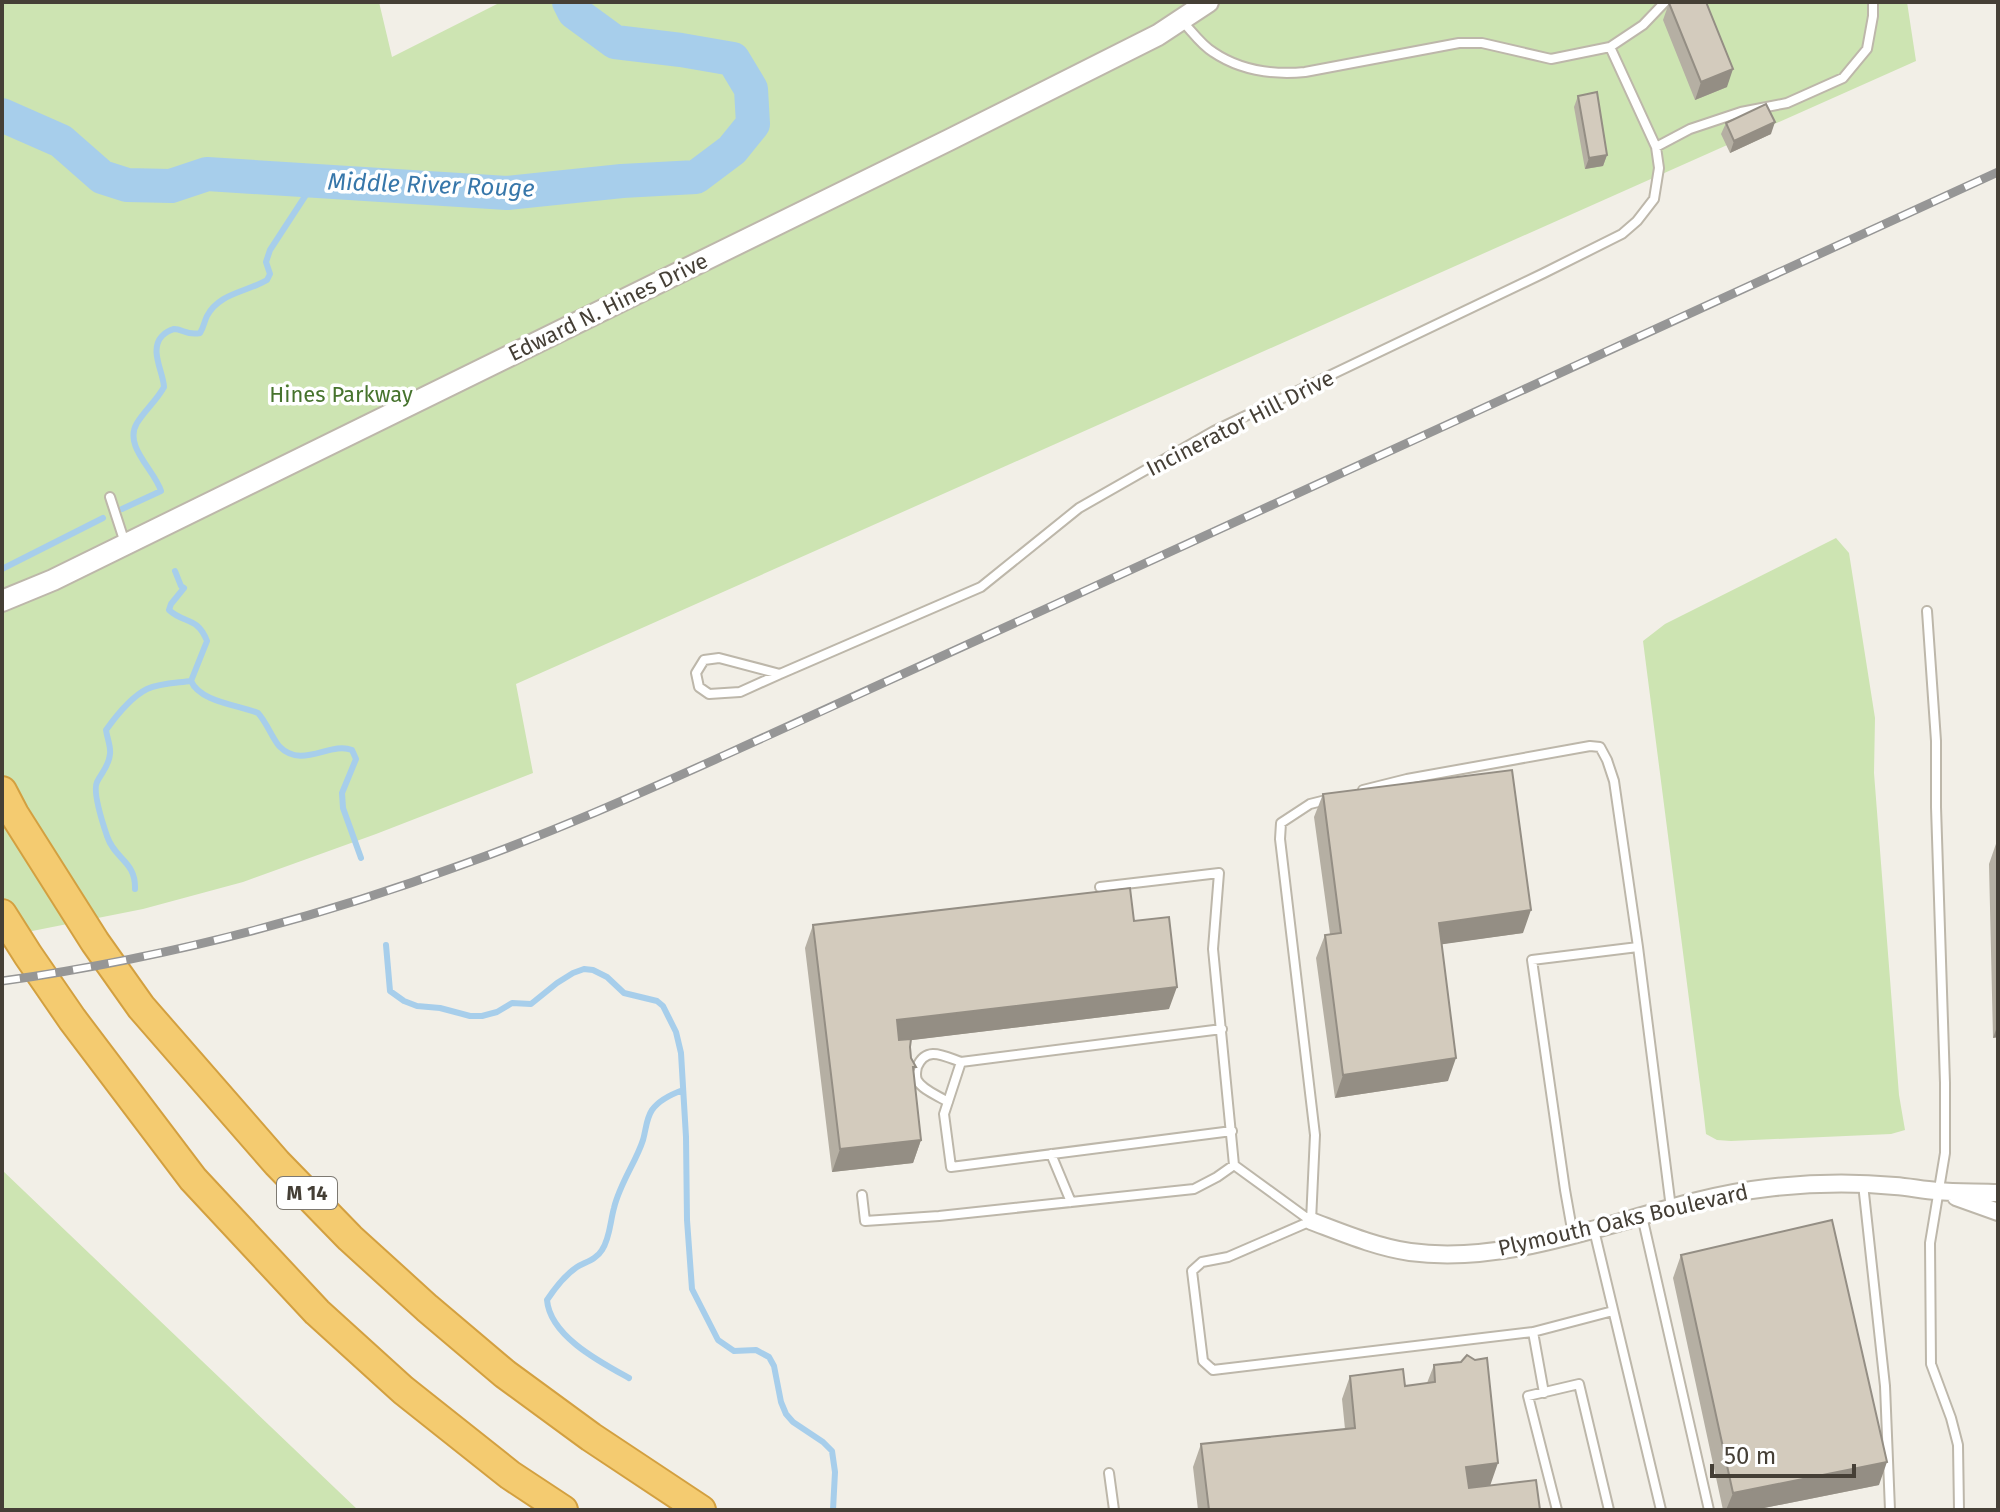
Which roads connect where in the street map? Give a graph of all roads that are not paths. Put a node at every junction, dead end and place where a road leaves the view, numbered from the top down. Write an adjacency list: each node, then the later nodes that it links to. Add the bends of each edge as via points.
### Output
1 (1208, 2): 4 (street, Edward N. Hines Drive)
2 (1665, 2): 5 (lane)
3 (1873, 2): 6 (lane, via 1867,49 1843,78 1787,103 1690,129)
4 (1181, 20): 5 (lane, via 1212,52 1245,67 1281,74 1459,43 1551,59); 8 (street, Edward N. Hines Drive, via 949,140)
5 (1610, 47): 6 (lane, Incinerator Hill Drive)
6 (1656, 147): 11 (lane, Incinerator Hill Drive, via 1654,199 1622,234 1214,431 1079,508 981,587)
7 (110, 497): 8 (lane)
8 (125, 544): 9 (street, Edward N. Hines Drive)
9 (2, 601)
10 (1927, 611): 25 (lane, via 1936,741 1945,1083)
11 (780, 674): 11 (lane, Incinerator Hill Drive, via 740,692 709,694 699,687 696,673 704,660 719,658)
12 (2, 791): 40 (highway, M 14, via 141,1007 277,1163 350,1238 505,1374)
13 (1352, 793): 17 (lane, via 1600,747 1614,781)
14 (1338, 797): 32 (lane, via 1310,804 1281,823 1315,1135)
15 (1100, 887): 18 (lane, via 1219,873 1213,949)
16 (2, 914): 39 (highway, via 72,1019 193,1179 317,1312 403,1390)
17 (1638, 947): 29 (lane); 34 (lane, via 1532,960)
18 (1222, 1029): 19 (lane); 21 (lane)
19 (961, 1062): 20 (lane); 20 (lane, via 933,1053 918,1065 917,1082)
20 (948, 1102): 22 (lane, via 944,1114 951,1167)
21 (1232, 1131): 22 (lane); 23 (lane)
22 (1051, 1154): 28 (lane)
23 (1234, 1165): 28 (lane, via 1194,1189); 32 (lane)
24 (1863, 1184): 25 (street, Plymouth Oaks Boulevard); 29 (street, Plymouth Oaks Boulevard, via 1766,1188); 46 (lane, via 1885,1386)
25 (1939, 1192): 26 (street, Plymouth Oaks Boulevard); 30 (street, Plymouth Oaks Boulevard); 47 (lane, via 1930,1243 1931,1364 1958,1445)
26 (1998, 1193)
27 (862, 1195): 28 (lane, via 865,1221)
28 (1071, 1202)
29 (1671, 1208): 31 (street, Plymouth Oaks Boulevard)
30 (1998, 1212)
31 (1642, 1216): 33 (street, Plymouth Oaks Boulevard); 45 (lane)
32 (1311, 1221): 34 (street, Plymouth Oaks Boulevard, via 1408,1252 1444,1254); 36 (lane, via 1228,1257 1202,1262 1192,1271 1203,1361 1213,1370)
33 (1594, 1229): 34 (street, Plymouth Oaks Boulevard); 35 (lane)
34 (1573, 1235)
35 (1613, 1311): 36 (lane); 44 (lane)
36 (1533, 1332): 37 (lane)
37 (1544, 1393): 42 (lane, via 1528,1396); 43 (lane, via 1579,1384)
38 (1109, 1473): 41 (lane)
39 (563, 1510)
40 (701, 1510)
41 (1114, 1510)
42 (1557, 1510)
43 (1609, 1510)
44 (1661, 1510)
45 (1709, 1510)
46 (1890, 1510)
47 (1959, 1510)

